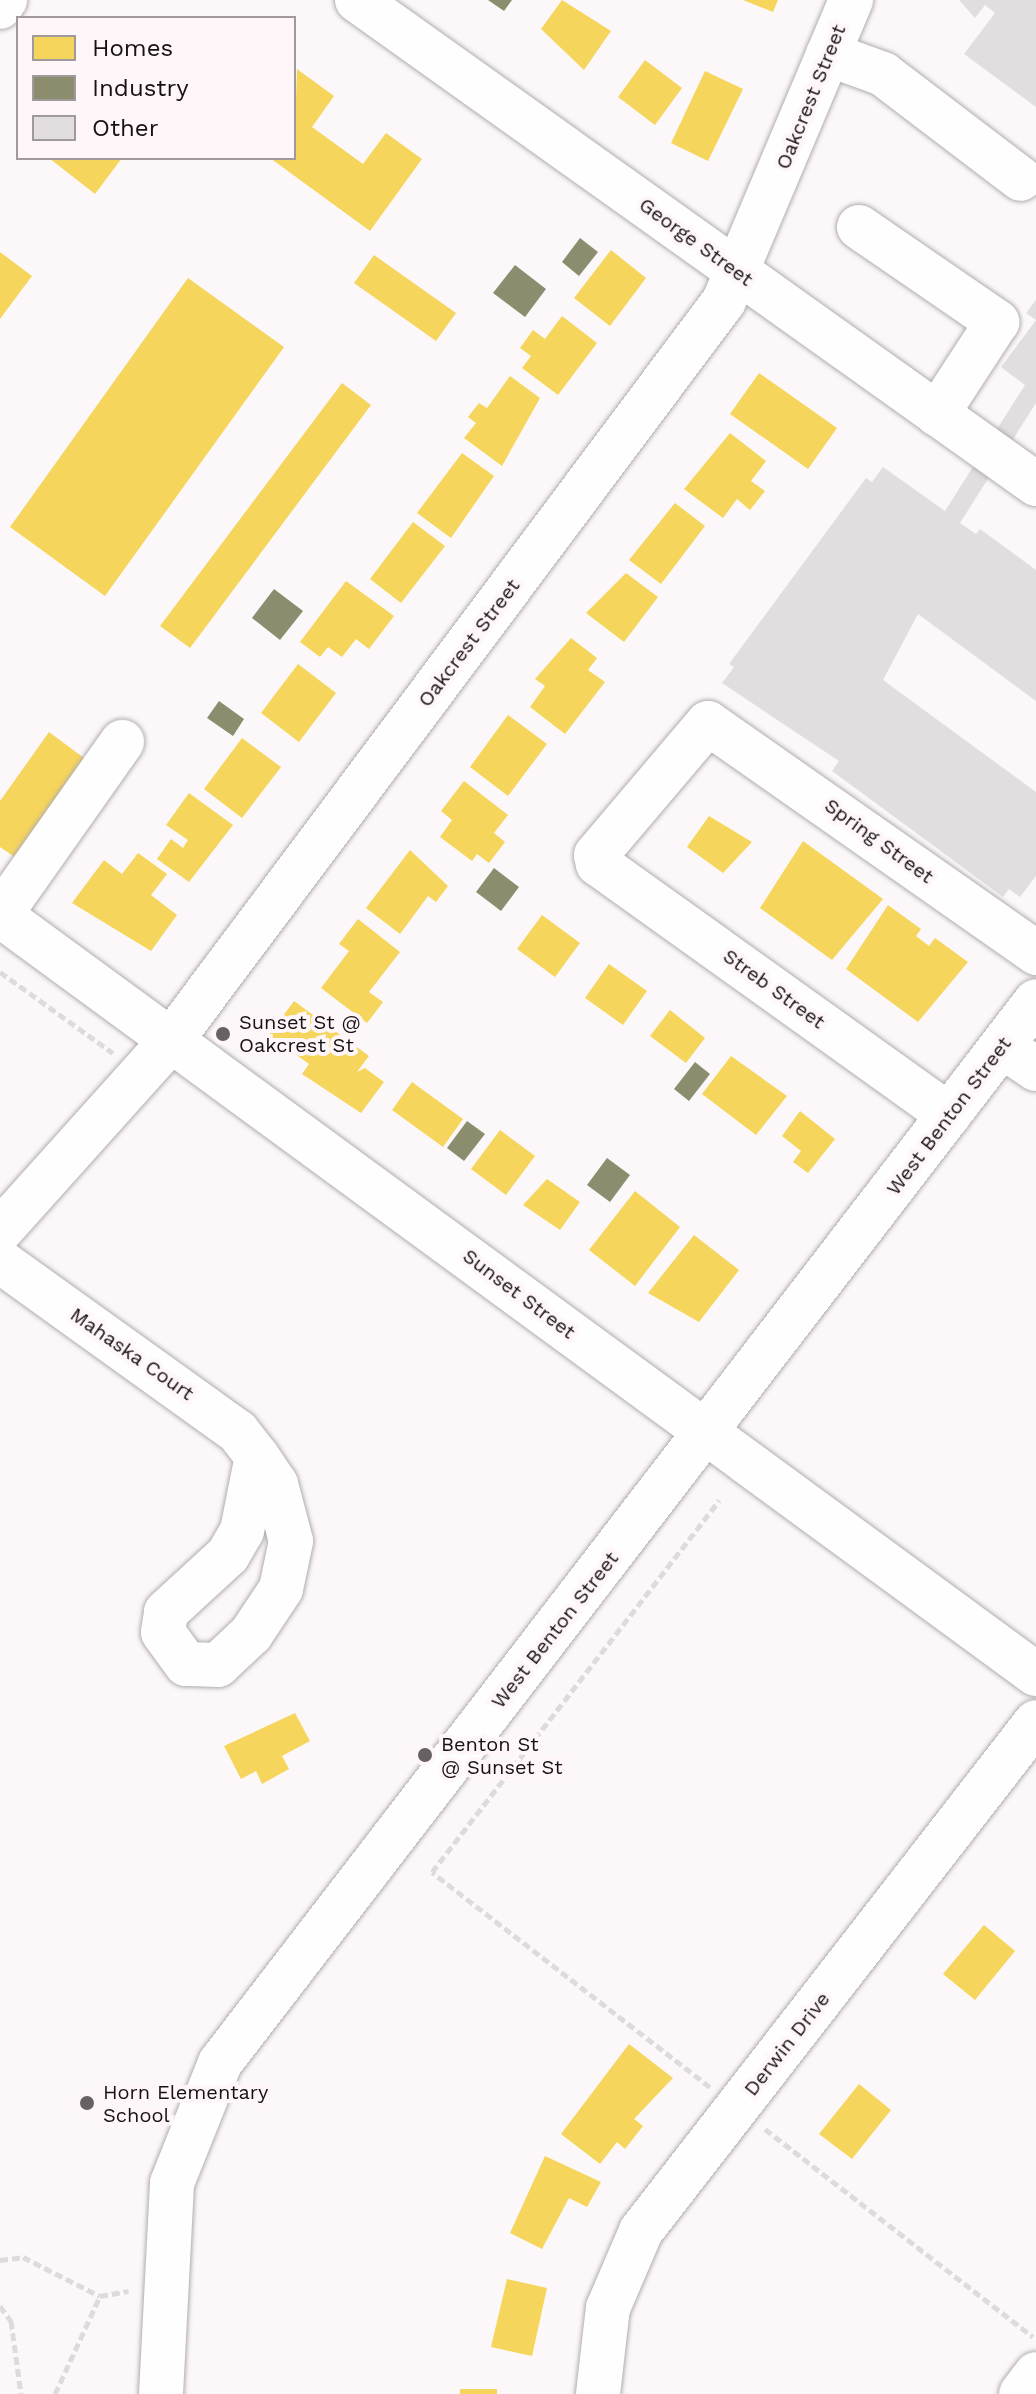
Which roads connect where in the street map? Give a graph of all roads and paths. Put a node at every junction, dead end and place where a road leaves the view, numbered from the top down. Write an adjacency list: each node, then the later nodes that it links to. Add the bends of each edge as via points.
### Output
1 (5, 0): 4 (street)
2 (357, 0): 8 (street, George Street)
3 (851, 0): 5 (street, Oakcrest Street)
4 (0, 7)
5 (828, 54): 6 (street, via 883,74); 8 (street, Oakcrest Street)
6 (1021, 179)
7 (859, 227): 9 (street, via 997,322)
8 (738, 272): 9 (street, George Street); 17 (street, Oakcrest Street)
9 (937, 414): 10 (street, George Street)
10 (1036, 484)
11 (122, 742): 13 (street)
12 (598, 864): 14 (street, Spring Street, via 596,855 698,727 721,728); 20 (street, Streb Street)
13 (0, 915): 17 (street, Sunset Street)
14 (1036, 953)
15 (0, 972): 19 (path)
16 (1036, 1001): 18 (street, West Benton Street)
17 (173, 1038): 21 (street, Oakcrest Street); 23 (street, Sunset Street)
18 (1019, 1057): 20 (street, West Benton Street)
19 (127, 1062)
20 (949, 1115): 23 (street, West Benton Street)
21 (0, 1231)
22 (0, 1261): 24 (street, Mahaska Court, via 212,1411)
23 (709, 1435): 26 (street, Sunset Street); 37 (street, West Benton Street, via 220,2063 172,2183)
24 (257, 1456)
25 (719, 1500): 28 (path, via 432,1872)
26 (1036, 1674)
27 (1036, 1722): 38 (street, Derwin Drive, via 641,2231 608,2308)
28 (718, 2093)
29 (758, 2123): 34 (path)
30 (0, 2260): 32 (path, via 23,2257)
31 (129, 2291): 32 (path)
32 (100, 2296): 36 (path)
33 (0, 2306): 35 (path, via 11,2321)
34 (1034, 2355): 39 (street)
35 (21, 2394)
36 (55, 2394)
37 (161, 2394)
38 (598, 2394)
39 (1021, 2394)

